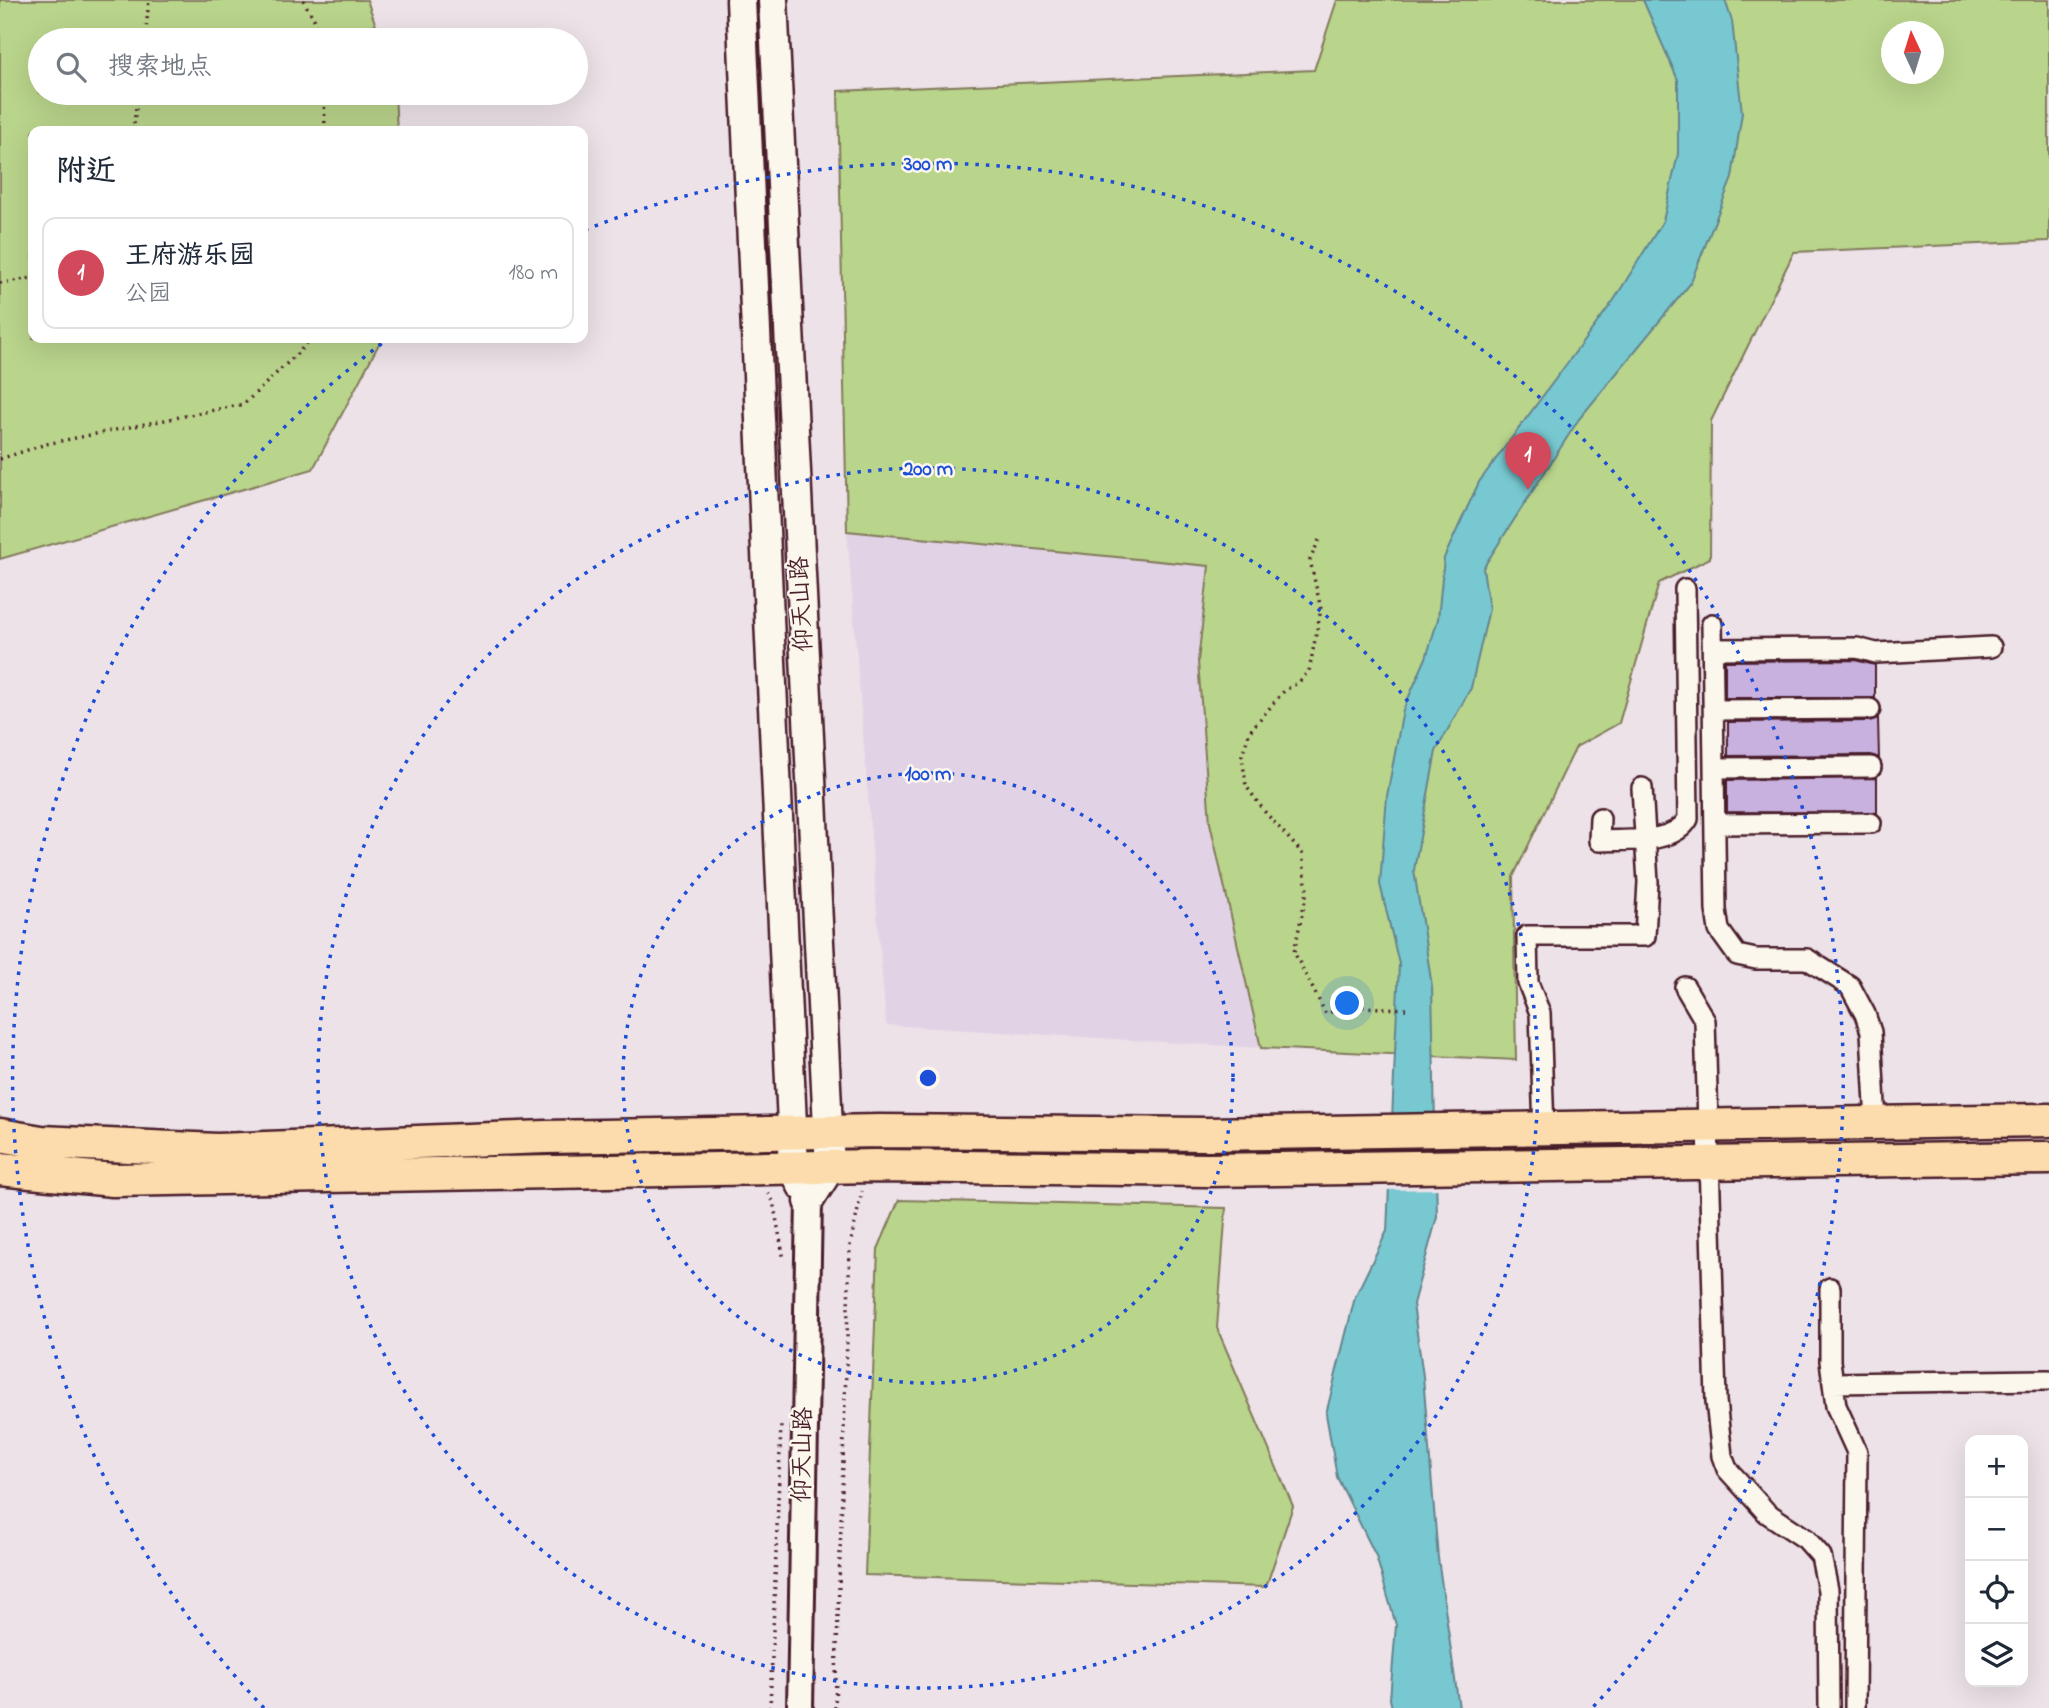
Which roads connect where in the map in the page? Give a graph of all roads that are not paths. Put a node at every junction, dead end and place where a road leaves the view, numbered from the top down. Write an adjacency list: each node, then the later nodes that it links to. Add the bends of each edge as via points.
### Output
1 (741, 0): 22 (main road, 仰天山路)
2 (773, 0): 21 (main road, 仰天山路)
3 (1685, 589): 15 (street, via 1688,819 1682,830)
4 (1712, 624): 6 (street)
5 (1991, 647): 6 (street, via 1876,653 1857,648)
6 (1713, 649): 8 (street)
7 (1870, 709): 8 (street)
8 (1714, 710): 10 (street)
9 (1871, 767): 10 (street)
10 (1715, 768): 14 (street)
11 (1642, 788): 15 (street)
12 (1600, 818): 15 (street, via 1599,841)
13 (1871, 823): 14 (street)
14 (1715, 824): 18 (street, via 1719,930 1737,955 1807,958 1850,986 1871,1032)
15 (1646, 837): 20 (street, via 1645,936 1527,936 1528,983 1540,1013)
16 (1685, 987): 19 (street, via 1705,1021)
17 (2049, 1120): 18 (main road)
18 (1876, 1123): 19 (main road)
19 (1708, 1126): 20 (main road); 25 (street)
20 (1535, 1131): 21 (main road)
21 (829, 1132): 22 (main road); 27 (main road, 仰天山路)
22 (793, 1133): 23 (main road, via 217,1150 41,1142); 26 (main road, 仰天山路)
23 (0, 1135)
24 (2049, 1158): 25 (main road)
25 (1710, 1163): 27 (main road, via 1208,1171); 34 (street, via 1721,1456 1767,1513 1821,1556 1828,1590)
26 (794, 1168): 27 (main road); 28 (main road, via 113,1180); 29 (main road, 仰天山路)
27 (830, 1168): 29 (main road)
28 (0, 1169)
29 (809, 1201): 33 (street, 仰天山路)
30 (1830, 1288): 32 (street)
31 (2049, 1380): 32 (street)
32 (1833, 1383): 35 (street, via 1836,1406 1857,1452)
33 (800, 1708)
34 (1829, 1708)
35 (1855, 1708)

